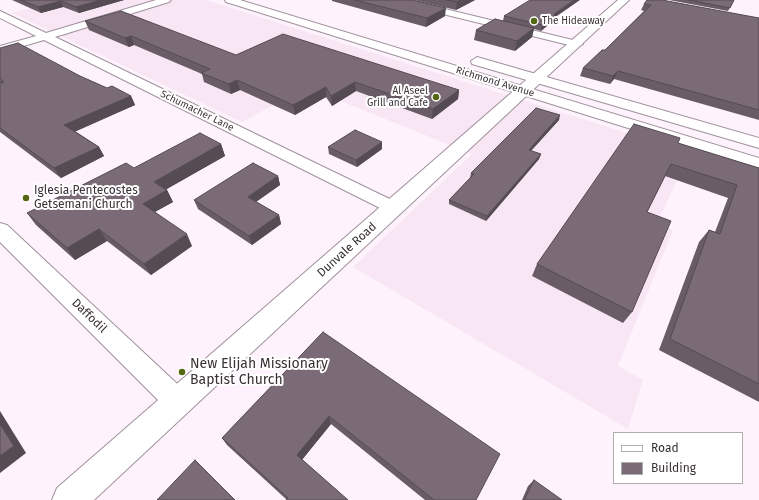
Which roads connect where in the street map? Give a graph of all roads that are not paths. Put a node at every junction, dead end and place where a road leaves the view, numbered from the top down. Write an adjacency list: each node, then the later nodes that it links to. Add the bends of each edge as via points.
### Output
1 (166, 0): 8 (street)
2 (230, 0): 7 (main road, Richmond Avenue)
3 (397, 0): 10 (street)
4 (624, 0): 10 (main road, Dunvale Road)
5 (295, 7): 7 (main road)
6 (0, 14): 8 (street, Schumacher Lane)
7 (277, 14): 11 (main road, Richmond Avenue)
8 (45, 36): 12 (street); 20 (street, Schumacher Lane)
9 (397, 38): 11 (main road)
10 (576, 44): 14 (main road, Dunvale Road)
11 (378, 47): 15 (main road, Richmond Avenue)
12 (0, 50)
13 (468, 58): 14 (main road, Richmond Avenue)
14 (539, 78): 15 (main road, Dunvale Road); 16 (main road, Richmond Avenue)
15 (524, 91): 18 (main road, Richmond Avenue); 20 (main road, Dunvale Road)
16 (719, 131): 17 (main road, Richmond Avenue); 18 (main road)
17 (759, 143)
18 (712, 150): 19 (main road, Richmond Avenue)
19 (759, 164)
20 (394, 208): 22 (main road, Dunvale Road)
21 (0, 230): 22 (street, Daffodil)
22 (178, 402): 23 (main road, Dunvale Road)
23 (69, 500)

